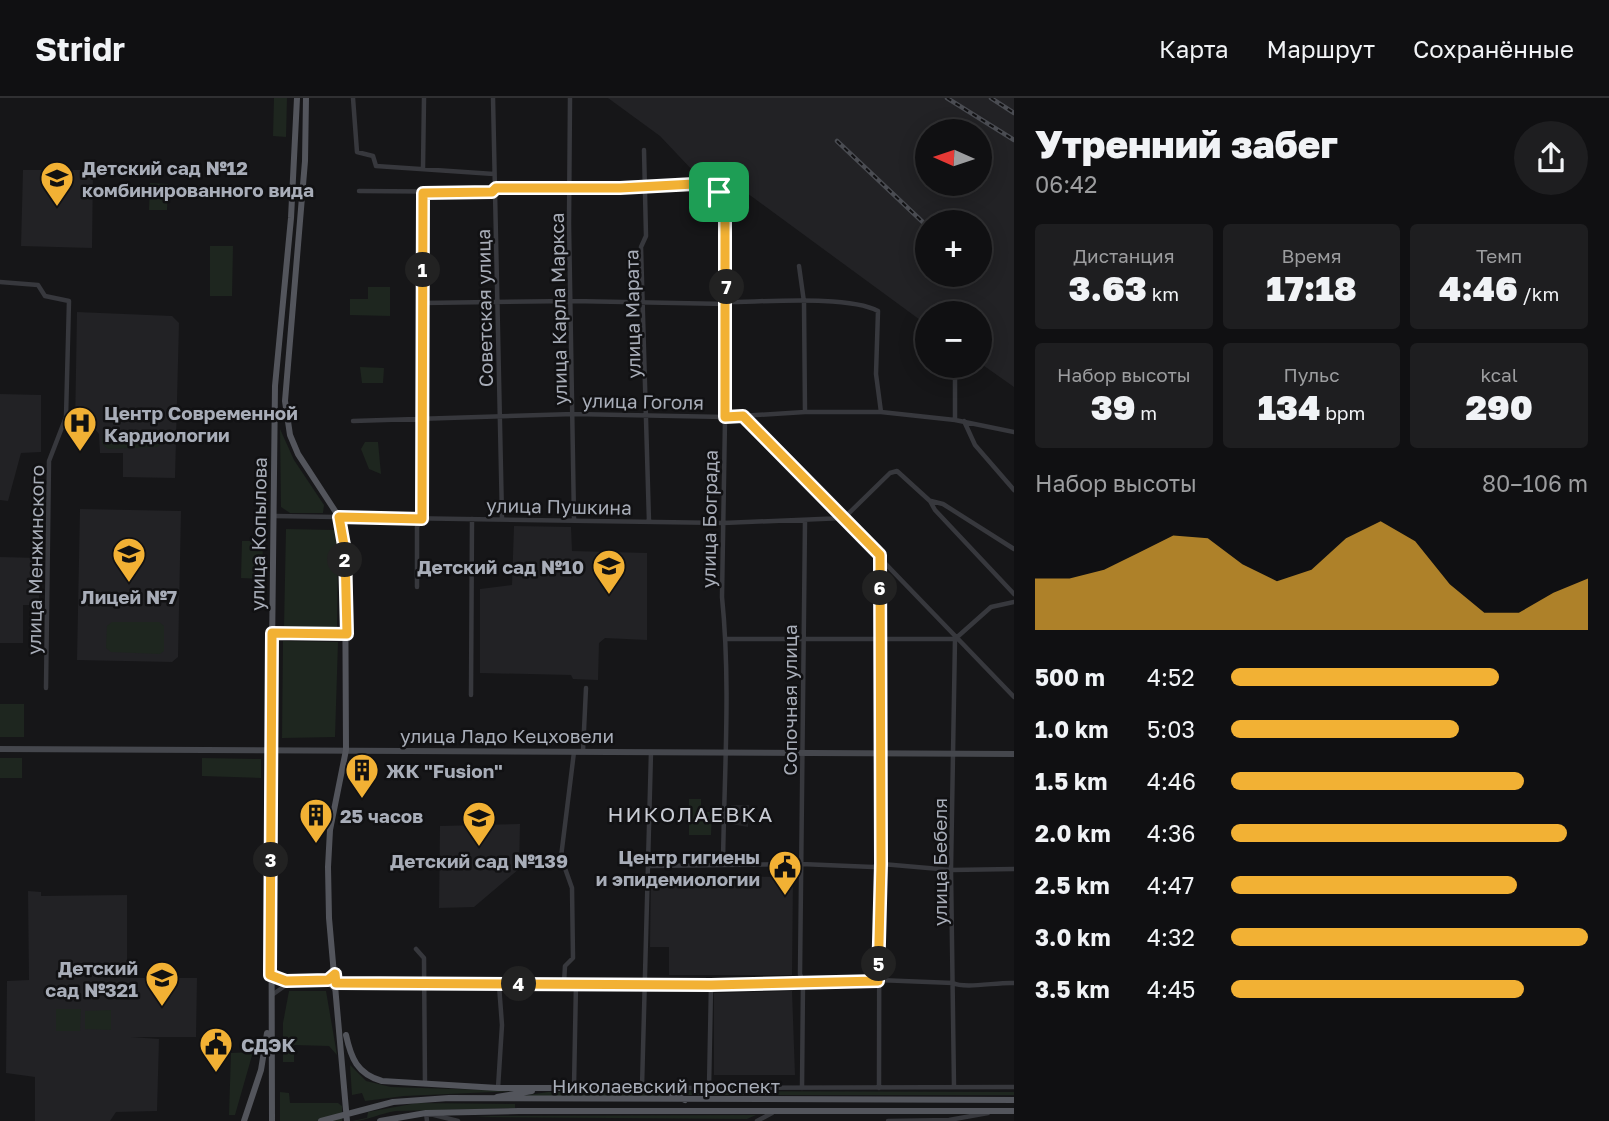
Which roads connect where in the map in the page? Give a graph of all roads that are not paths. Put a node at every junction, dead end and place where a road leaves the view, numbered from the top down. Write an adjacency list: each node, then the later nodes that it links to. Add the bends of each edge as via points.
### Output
1 (297, 98): 38 (main road, улица Копылова, via 275,386)
2 (306, 98): 39 (main road, via 286,415 298,454)
3 (353, 98): 8 (street, via 357,152 373,156 376,166)
4 (424, 98): 8 (street)
5 (493, 98): 9 (street, Советская улица)
6 (570, 98): 11 (street, улица Карла Маркса)
7 (644, 150): 10 (street, улица Марата)
8 (423, 168): 9 (street)
9 (494, 174): 12 (street, Советская улица)
10 (643, 186): 11 (street); 18 (street, улица Марата, via 647,189 646,236 641,247); 22 (street, улица Бограда, via 704,185 719,192 725,203)
11 (571, 187): 12 (street); 17 (street, улица Карла Маркса)
12 (496, 188): 14 (street, via 492,192); 19 (street, Советская улица)
13 (359, 191): 14 (street)
14 (423, 193): 21 (street)
15 (799, 265): 20 (street)
16 (0, 282): 59 (street, улица Менжинского, via 38,285 44,296 69,301 66,417 49,461)
17 (572, 301): 18 (street); 19 (street); 26 (street, улица Карла Маркса)
18 (645, 301): 22 (street); 27 (street, улица Марата)
19 (499, 302): 21 (street); 28 (street, Советская улица)
20 (804, 302): 22 (street); 24 (street); 25 (street, via 869,306 879,313 876,374)
21 (423, 303): 33 (street)
22 (727, 303): 30 (street, улица Бограда)
23 (955, 378): 31 (street)
24 (805, 412): 25 (street, улица Гоголя); 29 (street, улица Гоголя)
25 (881, 412): 31 (street, улица Гоголя)
26 (574, 414): 27 (street, улица Гоголя); 28 (street, улица Гоголя); 43 (street, улица Карла Маркса)
27 (648, 414): 30 (street, улица Гоголя); 46 (street, улица Марата)
28 (500, 416): 33 (street, улица Гоголя); 40 (street, Советская улица)
29 (743, 416): 30 (street, улица Гоголя); 44 (street)
30 (725, 417): 47 (street, улица Бограда)
31 (955, 419): 34 (street, улица Гоголя)
32 (353, 421): 33 (street, улица Гоголя)
33 (422, 421): 41 (street)
34 (964, 421): 35 (street, улица Гоголя); 36 (street, via 975,445)
35 (1014, 432)
36 (1014, 490)
37 (930, 500): 44 (street, via 900,472 890,473); 48 (street); 51 (street)
38 (274, 516): 39 (street, улица Пушкина); 53 (main road, улица Копылова)
39 (339, 517): 41 (street, улица Пушкина); 54 (main road, via 345,551)
40 (502, 518): 42 (street, улица Пушкина); 43 (street, улица Пушкина)
41 (422, 519): 42 (street, улица Пушкина); 50 (street, via 417,527)
42 (472, 519): 61 (street)
43 (574, 519): 46 (street, улица Пушкина)
44 (844, 519): 45 (street, улица Пушкина); 49 (street)
45 (805, 521): 47 (street, улица Пушкина); 58 (street, Сопочная улица)
46 (649, 522): 47 (street, улица Пушкина)
47 (723, 523): 57 (street, улица Бограда)
48 (1014, 550)
49 (880, 555): 55 (street); 56 (street)
50 (417, 587)
51 (1014, 594)
52 (1014, 602): 56 (street, via 991,607)
53 (272, 633): 54 (street); 64 (main road, улица Копылова)
54 (347, 634): 65 (main road)
55 (879, 638): 56 (street); 58 (street); 71 (street)
56 (956, 638): 62 (street); 72 (street, улица Бебеля)
57 (726, 639): 58 (street); 69 (street, улица Бограда)
58 (803, 639): 70 (street, Сопочная улица)
59 (46, 688)
60 (586, 688): 67 (street)
61 (471, 695)
62 (1014, 697)
63 (0, 749): 64 (main road, улица Ладо Кецховели)
64 (271, 749): 65 (main road, улица Ладо Кецховели); 82 (main road, улица Копылова)
65 (346, 750): 66 (main road, улица Ладо Кецховели); 81 (main road, via 328,851)
66 (574, 751): 67 (main road, улица Ладо Кецховели); 87 (street, via 561,857 572,888 573,958 565,966)
67 (583, 751): 68 (main road, улица Ладо Кецховели)
68 (651, 751): 69 (main road, улица Ладо Кецховели); 77 (street)
69 (726, 752): 70 (main road, улица Ладо Кецховели); 75 (street, улица Бограда)
70 (803, 752): 71 (main road, улица Ладо Кецховели); 74 (street, Сопочная улица)
71 (879, 753): 72 (main road, улица Ладо Кецховели); 76 (street)
72 (954, 753): 73 (main road, улица Ладо Кецховели); 79 (street, улица Бебеля)
73 (1014, 754)
74 (801, 863): 75 (street); 76 (street, via 816,867); 84 (street, Сопочная улица)
75 (723, 864): 77 (street)
76 (881, 864): 79 (street); 83 (street)
77 (650, 866): 89 (street)
78 (1014, 869): 79 (street)
79 (951, 870): 85 (street, улица Бебеля)
80 (416, 949): 91 (street, via 424,958)
81 (335, 974): 82 (street, via 328,980 286,981); 86 (main road)
82 (270, 975): 95 (main road, улица Копылова)
83 (878, 981): 84 (street); 85 (street); 108 (street)
84 (803, 982): 93 (street); 107 (street, Сопочная улица)
85 (953, 982): 90 (street, via 960,986); 101 (street, улица Бебеля)
86 (336, 983): 91 (street); 94 (main road)
87 (564, 983): 88 (street); 92 (street)
88 (576, 983): 89 (street); 99 (street)
89 (645, 983): 93 (street); 100 (street)
90 (1014, 983)
91 (425, 985): 92 (street); 98 (street)
92 (499, 985): 103 (street)
93 (711, 985): 106 (street)
94 (337, 994): 95 (street, via 329,985 286,985); 96 (main road)
95 (270, 997): 97 (main road, улица Копылова)
96 (339, 1008): 98 (main road, Николаевский проспект, via 349,1049 363,1074 382,1081); 119 (main road)
97 (270, 1014): 116 (main road, улица Копылова, via 261,1070); 117 (main road, улица Копылова)
98 (425, 1085): 103 (main road, Николаевский проспект)
99 (574, 1087): 100 (main road, Николаевский проспект); 104 (main road, Николаевский проспект)
100 (642, 1087): 105 (main road, Николаевский проспект)
101 (954, 1087): 102 (street); 108 (street)
102 (1014, 1087)
103 (498, 1088): 104 (main road, Николаевский проспект)
104 (545, 1088): 109 (main road)
105 (662, 1088): 106 (street); 111 (main road)
106 (709, 1088): 107 (street)
107 (802, 1088): 108 (street)
108 (879, 1088)
109 (489, 1099): 111 (main road, Николаевский проспект); 118 (main road, Николаевский проспект, via 410,1100)
110 (1014, 1100): 111 (main road, Николаевский проспект)
111 (687, 1101)
112 (776, 1110): 113 (main road, Николаевский проспект); 115 (main road, Николаевский проспект); 122 (street)
113 (999, 1111): 114 (main road, Николаевский проспект); 123 (street, via 949,1120)
114 (1014, 1111)
115 (427, 1117): 120 (main road, Николаевский проспект); 121 (street)
116 (244, 1121)
117 (272, 1121)
118 (321, 1121)
119 (347, 1121)
120 (380, 1121)
121 (458, 1121)
122 (757, 1121)
123 (888, 1121)

